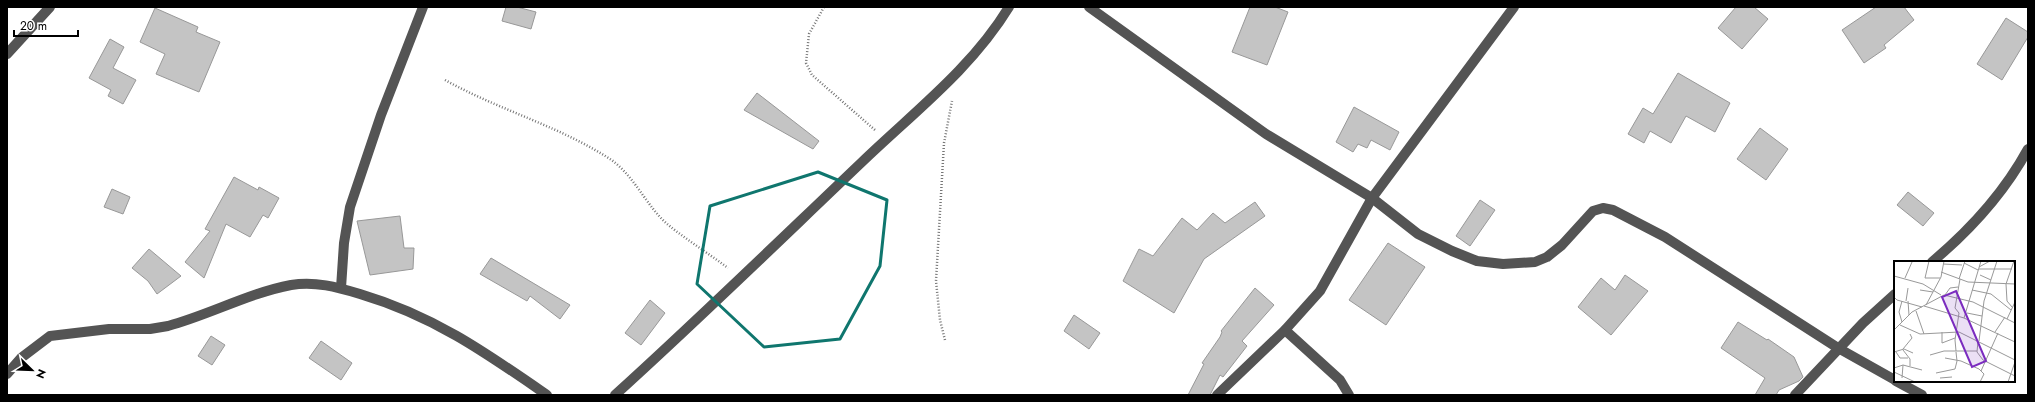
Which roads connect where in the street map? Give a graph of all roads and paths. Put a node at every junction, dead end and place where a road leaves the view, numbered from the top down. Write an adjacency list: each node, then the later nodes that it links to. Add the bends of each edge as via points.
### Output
1 (50, 7): 7 (street)
2 (423, 7): 15 (street, via 380,115 350,207)
3 (824, 7): 10 (path, via 809,34 806,62 812,75)
4 (1009, 7): 8 (street, via 986,43)
5 (1089, 7): 12 (street, via 1266,134)
6 (1514, 7): 12 (street)
7 (7, 54)
8 (956, 75): 10 (street); 18 (path, via 944,143 936,281)
9 (446, 80): 14 (path, via 563,134 612,160 666,223)
10 (886, 139): 14 (street)
11 (2028, 149): 13 (street, via 1993,200 1956,242)
12 (1372, 198): 17 (street, via 1320,290); 19 (street, via 1418,234 1477,261 1502,264 1535,262 1547,257 1594,211 1603,208 1613,210 1665,237)
13 (1933, 261)
14 (741, 278): 24 (street)
15 (341, 288): 20 (street, via 320,284 290,286 168,326 50,336 21,358); 23 (street, via 387,302 452,332)
16 (1894, 295): 19 (street)
17 (1285, 330): 25 (street); 26 (street, via 1340,380)
18 (945, 340)
19 (1838, 348): 21 (street); 27 (street)
20 (7, 374)
21 (1894, 380)
22 (1898, 382): 28 (street)
23 (547, 395)
24 (615, 395)
25 (1217, 395)
26 (1348, 395)
27 (1795, 395)
28 (1922, 395)

